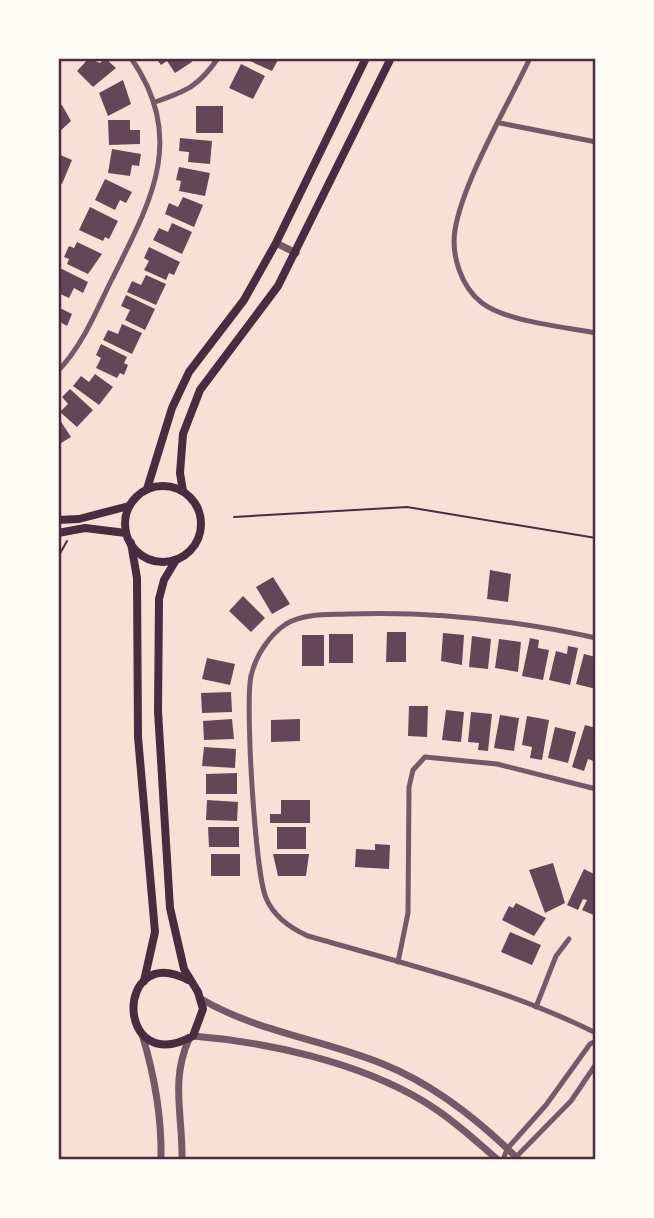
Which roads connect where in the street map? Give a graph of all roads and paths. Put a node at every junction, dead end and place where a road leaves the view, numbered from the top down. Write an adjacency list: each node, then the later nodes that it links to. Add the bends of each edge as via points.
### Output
1 (131, 58): 6 (street)
2 (218, 58): 6 (street, via 202,81)
3 (366, 58): 9 (main road)
4 (391, 58): 10 (main road)
5 (530, 58): 7 (street)
6 (155, 102): 12 (street, via 158,176 149,203 85,334)
7 (500, 123): 8 (street); 11 (street, via 463,201 454,259 482,303 510,315)
8 (596, 142)
9 (276, 243): 10 (street); 13 (main road, via 244,300 189,372 172,408)
10 (296, 253): 14 (main road, via 278,286 200,390 183,435)
11 (596, 333)
12 (58, 372)
13 (147, 489): 14 (main road, via 159,485); 15 (main road)
14 (183, 491): 24 (main road, via 199,509 201,533 187,554)
15 (129, 506): 17 (main road); 19 (main road)
16 (234, 517): 21 (path, via 407,507)
17 (58, 520)
18 (58, 533): 19 (main road, via 85,528)
19 (126, 533): 22 (main road)
20 (70, 538): 23 (path)
21 (596, 538)
22 (131, 543): 24 (main road, via 150,560); 30 (main road, via 137,579 138,737 155,932)
23 (58, 557)
24 (176, 560): 29 (main road, via 159,599 158,711 170,908)
25 (596, 639): 28 (street, via 507,621 422,613 307,616 286,624 258,655 248,691 258,864 265,897 290,927 308,936)
26 (596, 789): 28 (street, via 497,764 425,757 413,771 409,787 408,913)
27 (569, 939): 32 (street, via 556,956)
28 (398, 962): 32 (street)
29 (188, 980): 30 (main road, via 166,973); 31 (main road)
30 (144, 981): 34 (main road, via 131,1007)
31 (201, 999): 35 (main road, via 202,1020); 38 (street, via 261,1028 384,1064 453,1104)
32 (536, 1007): 33 (street)
33 (596, 1033)
34 (142, 1034): 35 (main road, via 160,1044); 39 (street, via 156,1081)
35 (191, 1037): 40 (street, via 178,1068); 41 (street, via 265,1045 380,1081 458,1124)
36 (596, 1041): 38 (street)
37 (596, 1064): 42 (street, via 571,1101)
38 (507, 1149): 41 (street); 42 (street)
39 (161, 1160)
40 (182, 1160)
41 (501, 1160)
42 (517, 1160)

